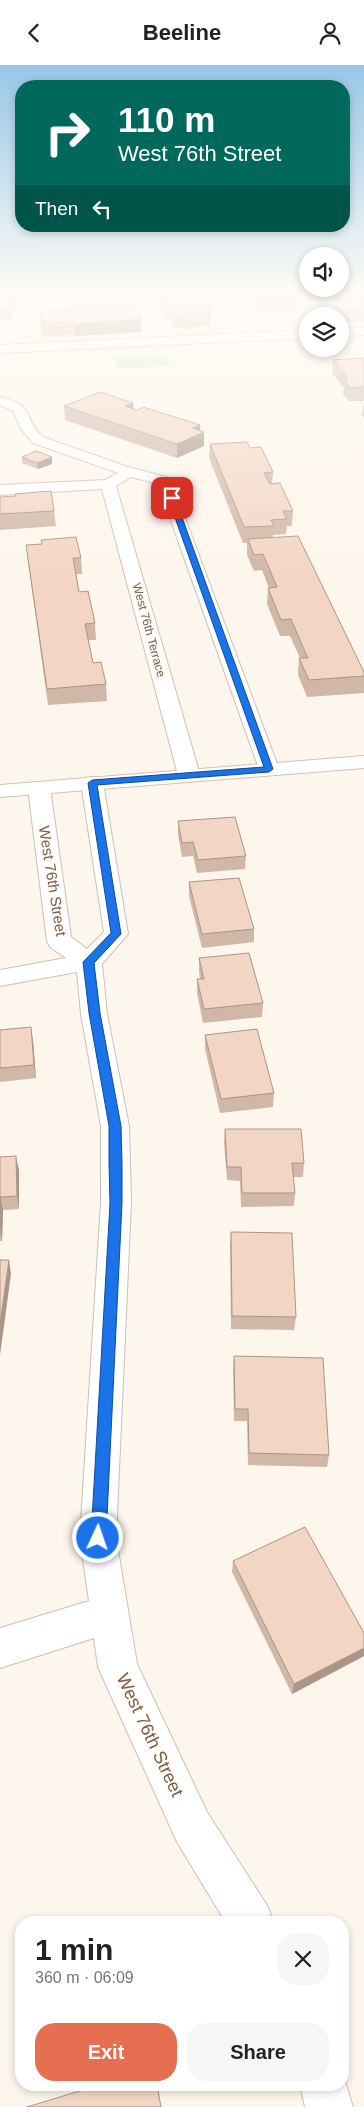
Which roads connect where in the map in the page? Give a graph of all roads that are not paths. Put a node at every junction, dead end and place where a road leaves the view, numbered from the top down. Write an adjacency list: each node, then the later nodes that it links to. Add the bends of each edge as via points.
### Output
1 (0, 401): 2 (street, via 24,413 31,435 38,440)
2 (132, 472): 3 (street); 6 (street, via 165,481)
3 (108, 484): 4 (street); 7 (street, West 76th Terrace)
4 (0, 490)
5 (364, 762): 6 (street)
6 (269, 769): 7 (street)
7 (189, 775): 8 (street)
8 (92, 783): 9 (street); 11 (street, via 116,934)
9 (39, 787): 10 (street); 11 (street, West 76th Street, via 58,941)
10 (0, 791)
11 (89, 962): 12 (street); 13 (street, West 76th Street, via 94,1013 115,1126 116,1203 98,1538)
12 (0, 978)
13 (110, 1614): 14 (street); 15 (street, West 76th Street, via 122,1676 192,1827)
14 (0, 1648)
15 (248, 1916)
16 (325, 2091): 17 (street)
17 (329, 2107)

